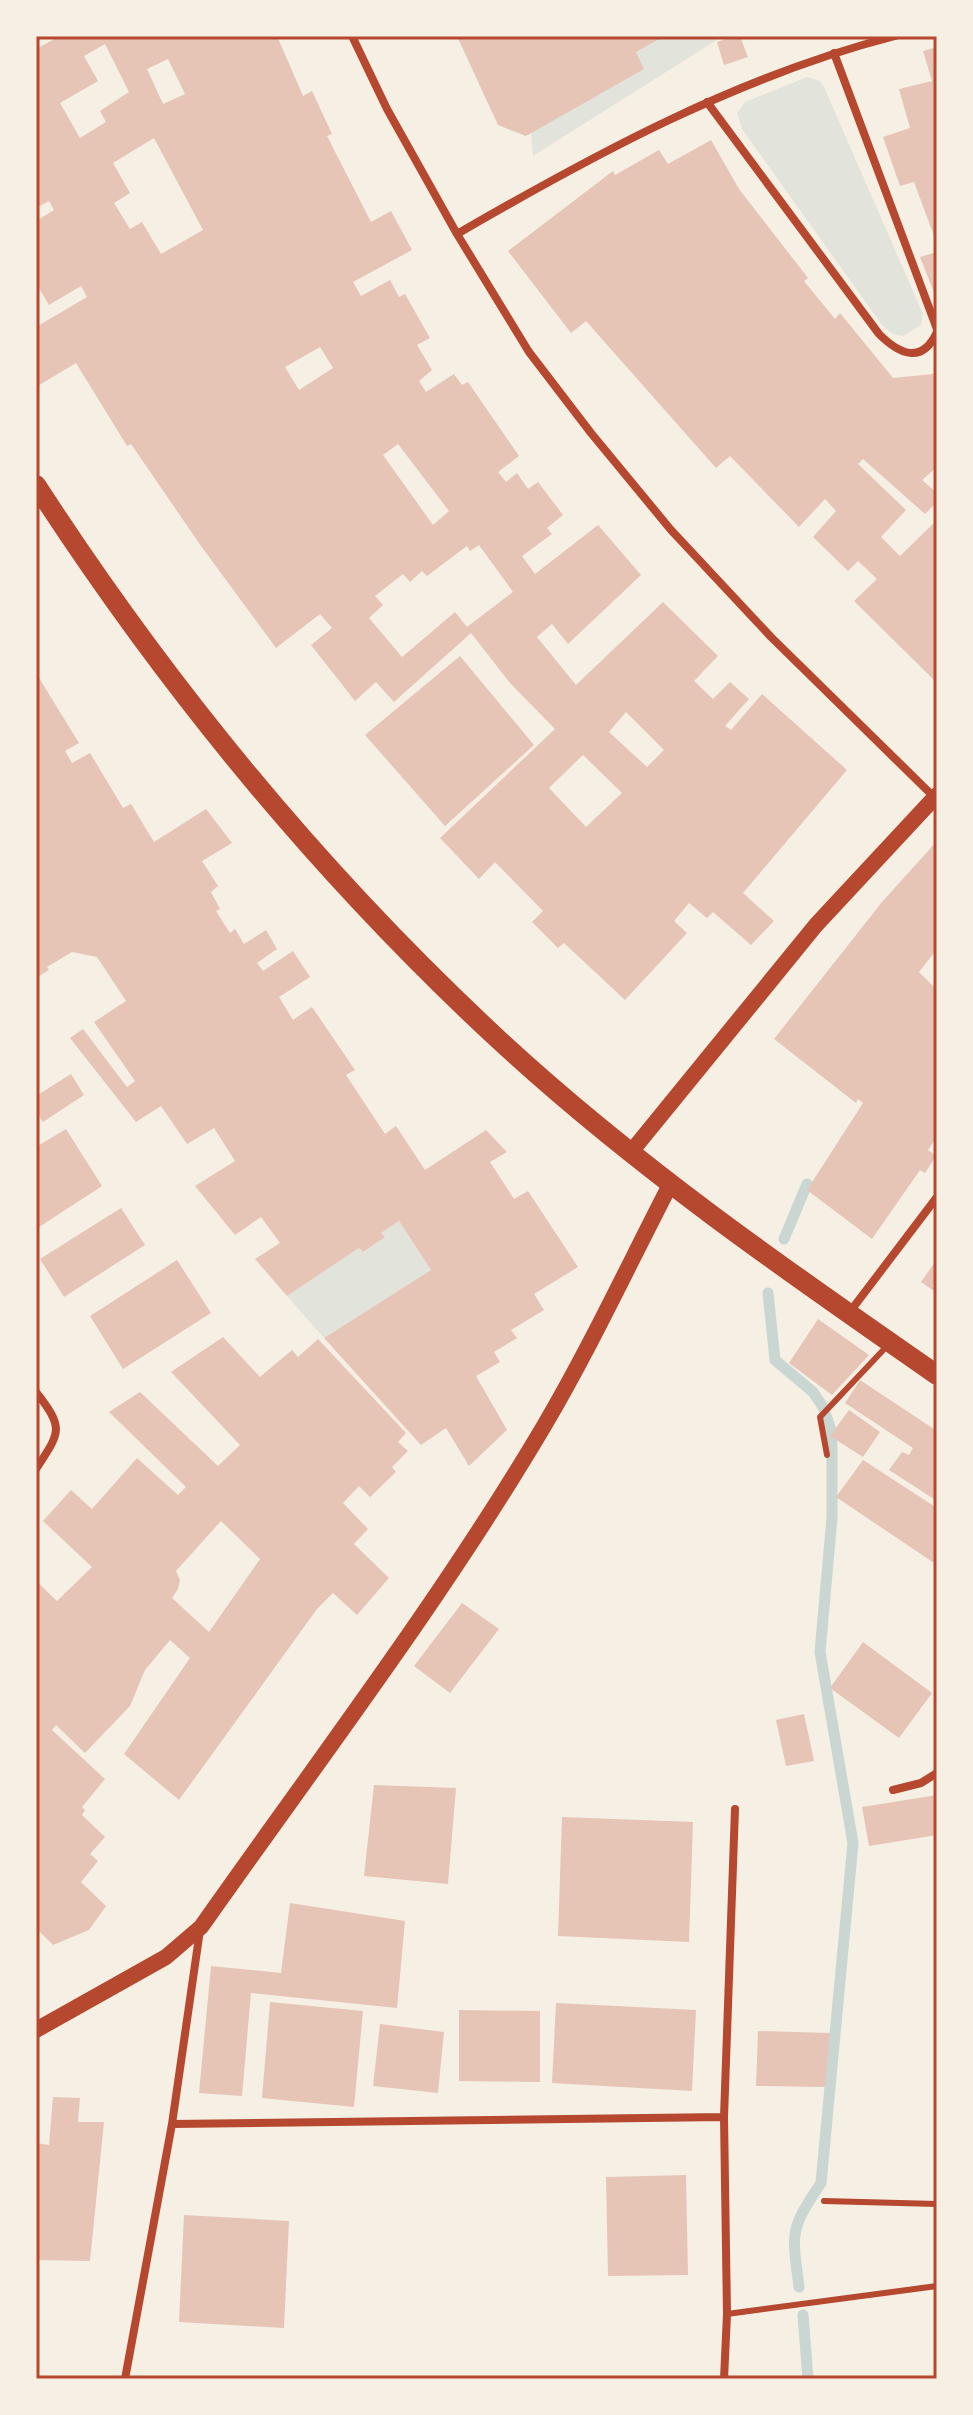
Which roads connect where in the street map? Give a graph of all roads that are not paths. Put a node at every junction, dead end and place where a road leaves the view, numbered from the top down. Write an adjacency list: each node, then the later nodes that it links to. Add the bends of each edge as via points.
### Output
1 (352, 36): 5 (street)
2 (895, 36): 3 (street)
3 (834, 53): 4 (street); 6 (street)
4 (707, 102): 5 (street); 6 (street, via 894,349 917,353 933,342)
5 (457, 234): 8 (street, via 529,352 671,530 771,637)
6 (937, 330)
7 (36, 485): 9 (main road, via 165,671 323,860 499,1040)
8 (935, 796): 9 (main road, via 816,925)
9 (631, 1152): 10 (main road)
10 (671, 1183): 12 (main road); 21 (main road, via 546,1423 495,1505)
11 (937, 1197): 12 (street)
12 (848, 1314): 13 (main road)
13 (890, 1343): 14 (main road); 16 (lane, via 820,1417)
14 (937, 1375)
15 (36, 1392): 17 (street, via 57,1428 56,1439)
16 (827, 1455)
17 (36, 1469)
18 (937, 1773): 19 (street)
19 (893, 1790)
20 (735, 1809): 23 (street)
21 (201, 1927): 22 (main road, via 166,1957); 24 (street)
22 (36, 2030)
23 (724, 2117): 24 (street); 28 (street)
24 (172, 2124): 29 (street)
25 (824, 2201): 26 (lane)
26 (937, 2204)
27 (937, 2286): 28 (lane)
28 (727, 2314): 30 (street)
29 (125, 2379)
30 (724, 2379)

